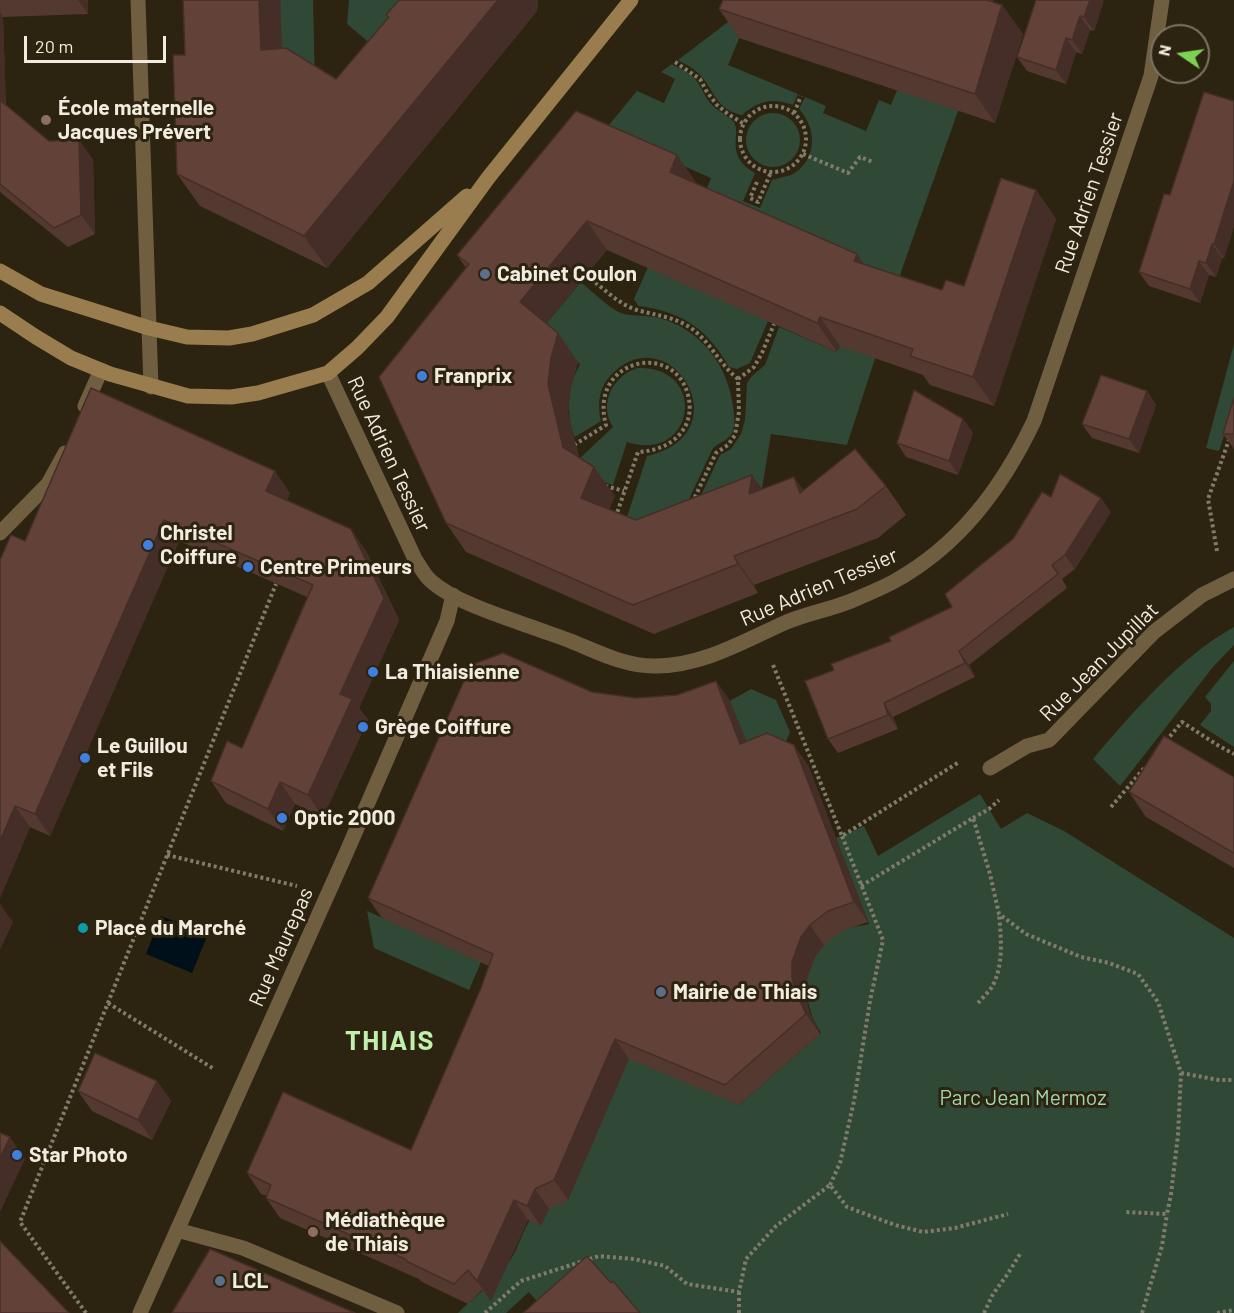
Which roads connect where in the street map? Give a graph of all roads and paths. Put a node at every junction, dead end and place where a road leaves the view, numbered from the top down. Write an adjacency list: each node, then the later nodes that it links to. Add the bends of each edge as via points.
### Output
1 (138, 0): 17 (street)
2 (631, 0): 11 (main road)
3 (1162, 0): 33 (street, Rue Adrien Tessier, via 1151,76 1034,422 983,507 937,553 892,583 843,604 785,622 696,660 655,666 607,656)
4 (675, 62): 7 (path, via 700,79 717,105)
5 (801, 96): 6 (path)
6 (794, 113): 7 (path, via 780,107 762,108); 8 (path, via 806,135)
7 (744, 124): 10 (path, via 742,150 752,165)
8 (803, 154): 9 (path, via 848,174 860,157); 10 (path, via 794,166)
9 (873, 162)
10 (771, 172): 12 (path, via 758,202 750,198)
11 (488, 178): 17 (main road, via 368,283 313,315 265,332 229,338 187,337); 19 (main road, via 387,317)
12 (757, 182)
13 (0, 271): 17 (main road, via 41,294)
14 (586, 275): 20 (path, via 636,310 687,325)
15 (0, 313): 18 (main road, via 71,358)
16 (774, 324): 20 (path, via 754,367)
17 (149, 328): 21 (street)
18 (101, 370): 21 (main road); 22 (street)
19 (328, 373): 21 (main road, via 231,397 188,396); 33 (street, Rue Adrien Tessier, via 415,559 430,580)
20 (738, 379): 28 (path, via 735,435 716,453)
21 (151, 387)
22 (81, 415)
23 (1234, 427): 31 (path, via 1208,499)
24 (72, 436): 30 (street, via 48,484)
25 (569, 440): 27 (path, via 572,446 606,425 605,394 614,378 627,367 651,363 676,374 689,400 686,424 670,443 638,452)
26 (604, 485): 27 (path)
27 (624, 491): 29 (path)
28 (692, 503)
29 (614, 522)
30 (0, 533)
31 (1228, 582): 39 (street, Rue Jean Jupillat, via 1202,595 1154,632 1049,740 1027,746)
32 (276, 584): 44 (path)
33 (453, 595): 46 (street, Rue Maurepas, via 447,621)
34 (772, 661): 43 (path)
35 (1161, 747): 36 (path, via 1182,722)
36 (1234, 754)
37 (960, 761): 43 (path)
38 (1147, 765): 40 (path)
39 (990, 768)
40 (1111, 807)
41 (989, 809): 42 (path)
42 (973, 818): 45 (path); 47 (path)
43 (842, 836): 45 (path)
44 (167, 855): 46 (path); 48 (path)
45 (861, 886): 53 (path, via 884,940 854,1101 840,1163)
46 (328, 893): 52 (street, Rue Maurepas)
47 (999, 914): 49 (path, via 999,968 993,986); 50 (path, via 1026,934 1081,957 1138,974 1158,1002)
48 (108, 1003): 52 (path); 61 (path, via 20,1222)
49 (978, 1003)
50 (1181, 1073): 51 (path); 56 (path, via 1177,1146)
51 (1234, 1080)
52 (242, 1087): 57 (street, Rue Maurepas)
53 (830, 1185): 55 (path, via 847,1207 923,1232); 59 (path, via 776,1226 746,1259)
54 (1124, 1212): 56 (path)
55 (1008, 1214)
56 (1167, 1214): 67 (path)
57 (177, 1230): 62 (street, Rue Maurepas); 63 (street, via 243,1248)
58 (1020, 1254): 66 (path)
59 (739, 1292): 64 (path, via 687,1284 665,1266 599,1256 521,1281); 65 (path)
60 (1234, 1310): 68 (path)
61 (86, 1313)
62 (140, 1313)
63 (397, 1313)
64 (485, 1313)
65 (739, 1313)
66 (984, 1313)
67 (1142, 1313)
68 (1217, 1313)

